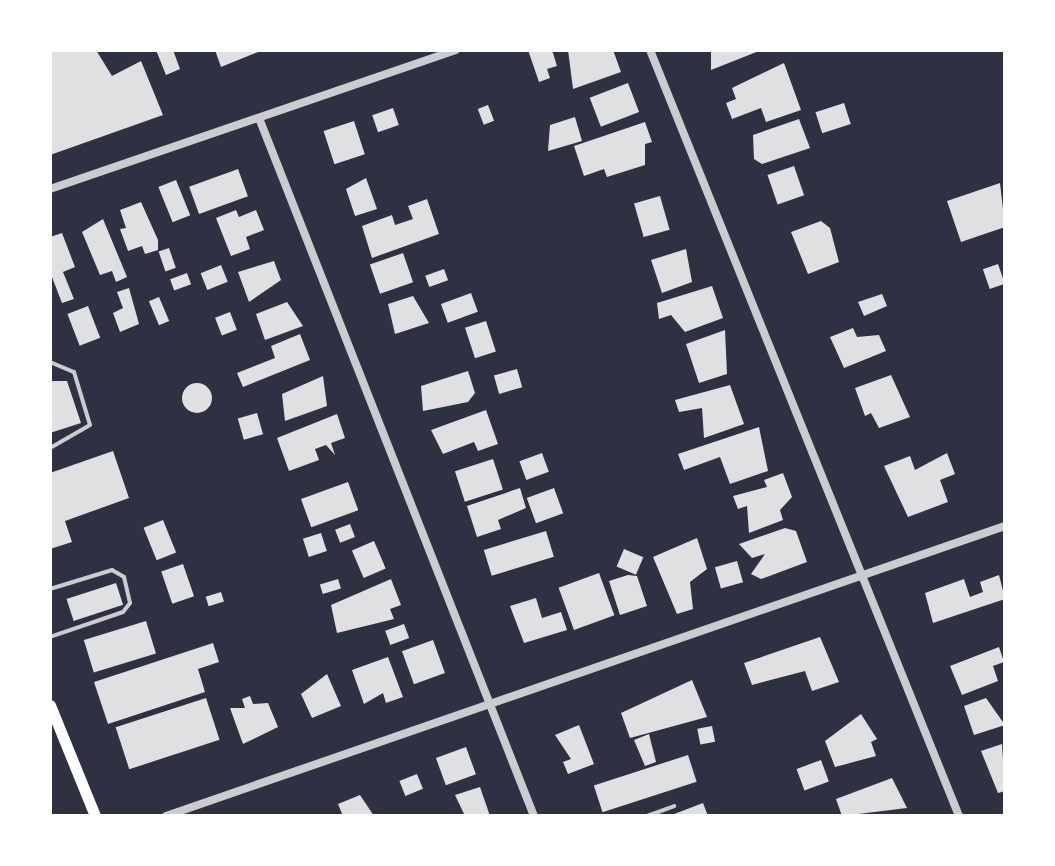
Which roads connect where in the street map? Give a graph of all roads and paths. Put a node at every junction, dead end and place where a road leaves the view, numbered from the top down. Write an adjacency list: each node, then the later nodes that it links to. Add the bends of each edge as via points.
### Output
1 (456, 50): 3 (street)
2 (650, 50): 8 (street)
3 (259, 118): 4 (street); 11 (street)
4 (50, 189)
5 (50, 362): 6 (lane, via 74,372 90,425)
6 (50, 448)
7 (1005, 526): 8 (street)
8 (862, 575): 11 (street); 18 (street)
9 (50, 589): 10 (lane, via 112,570 124,577 130,603 123,612)
10 (50, 637)
11 (487, 701): 15 (street); 16 (street)
12 (50, 705): 14 (main road)
13 (674, 806): 17 (lane)
14 (95, 816)
15 (166, 816)
16 (534, 816)
17 (647, 816)
18 (959, 816)

